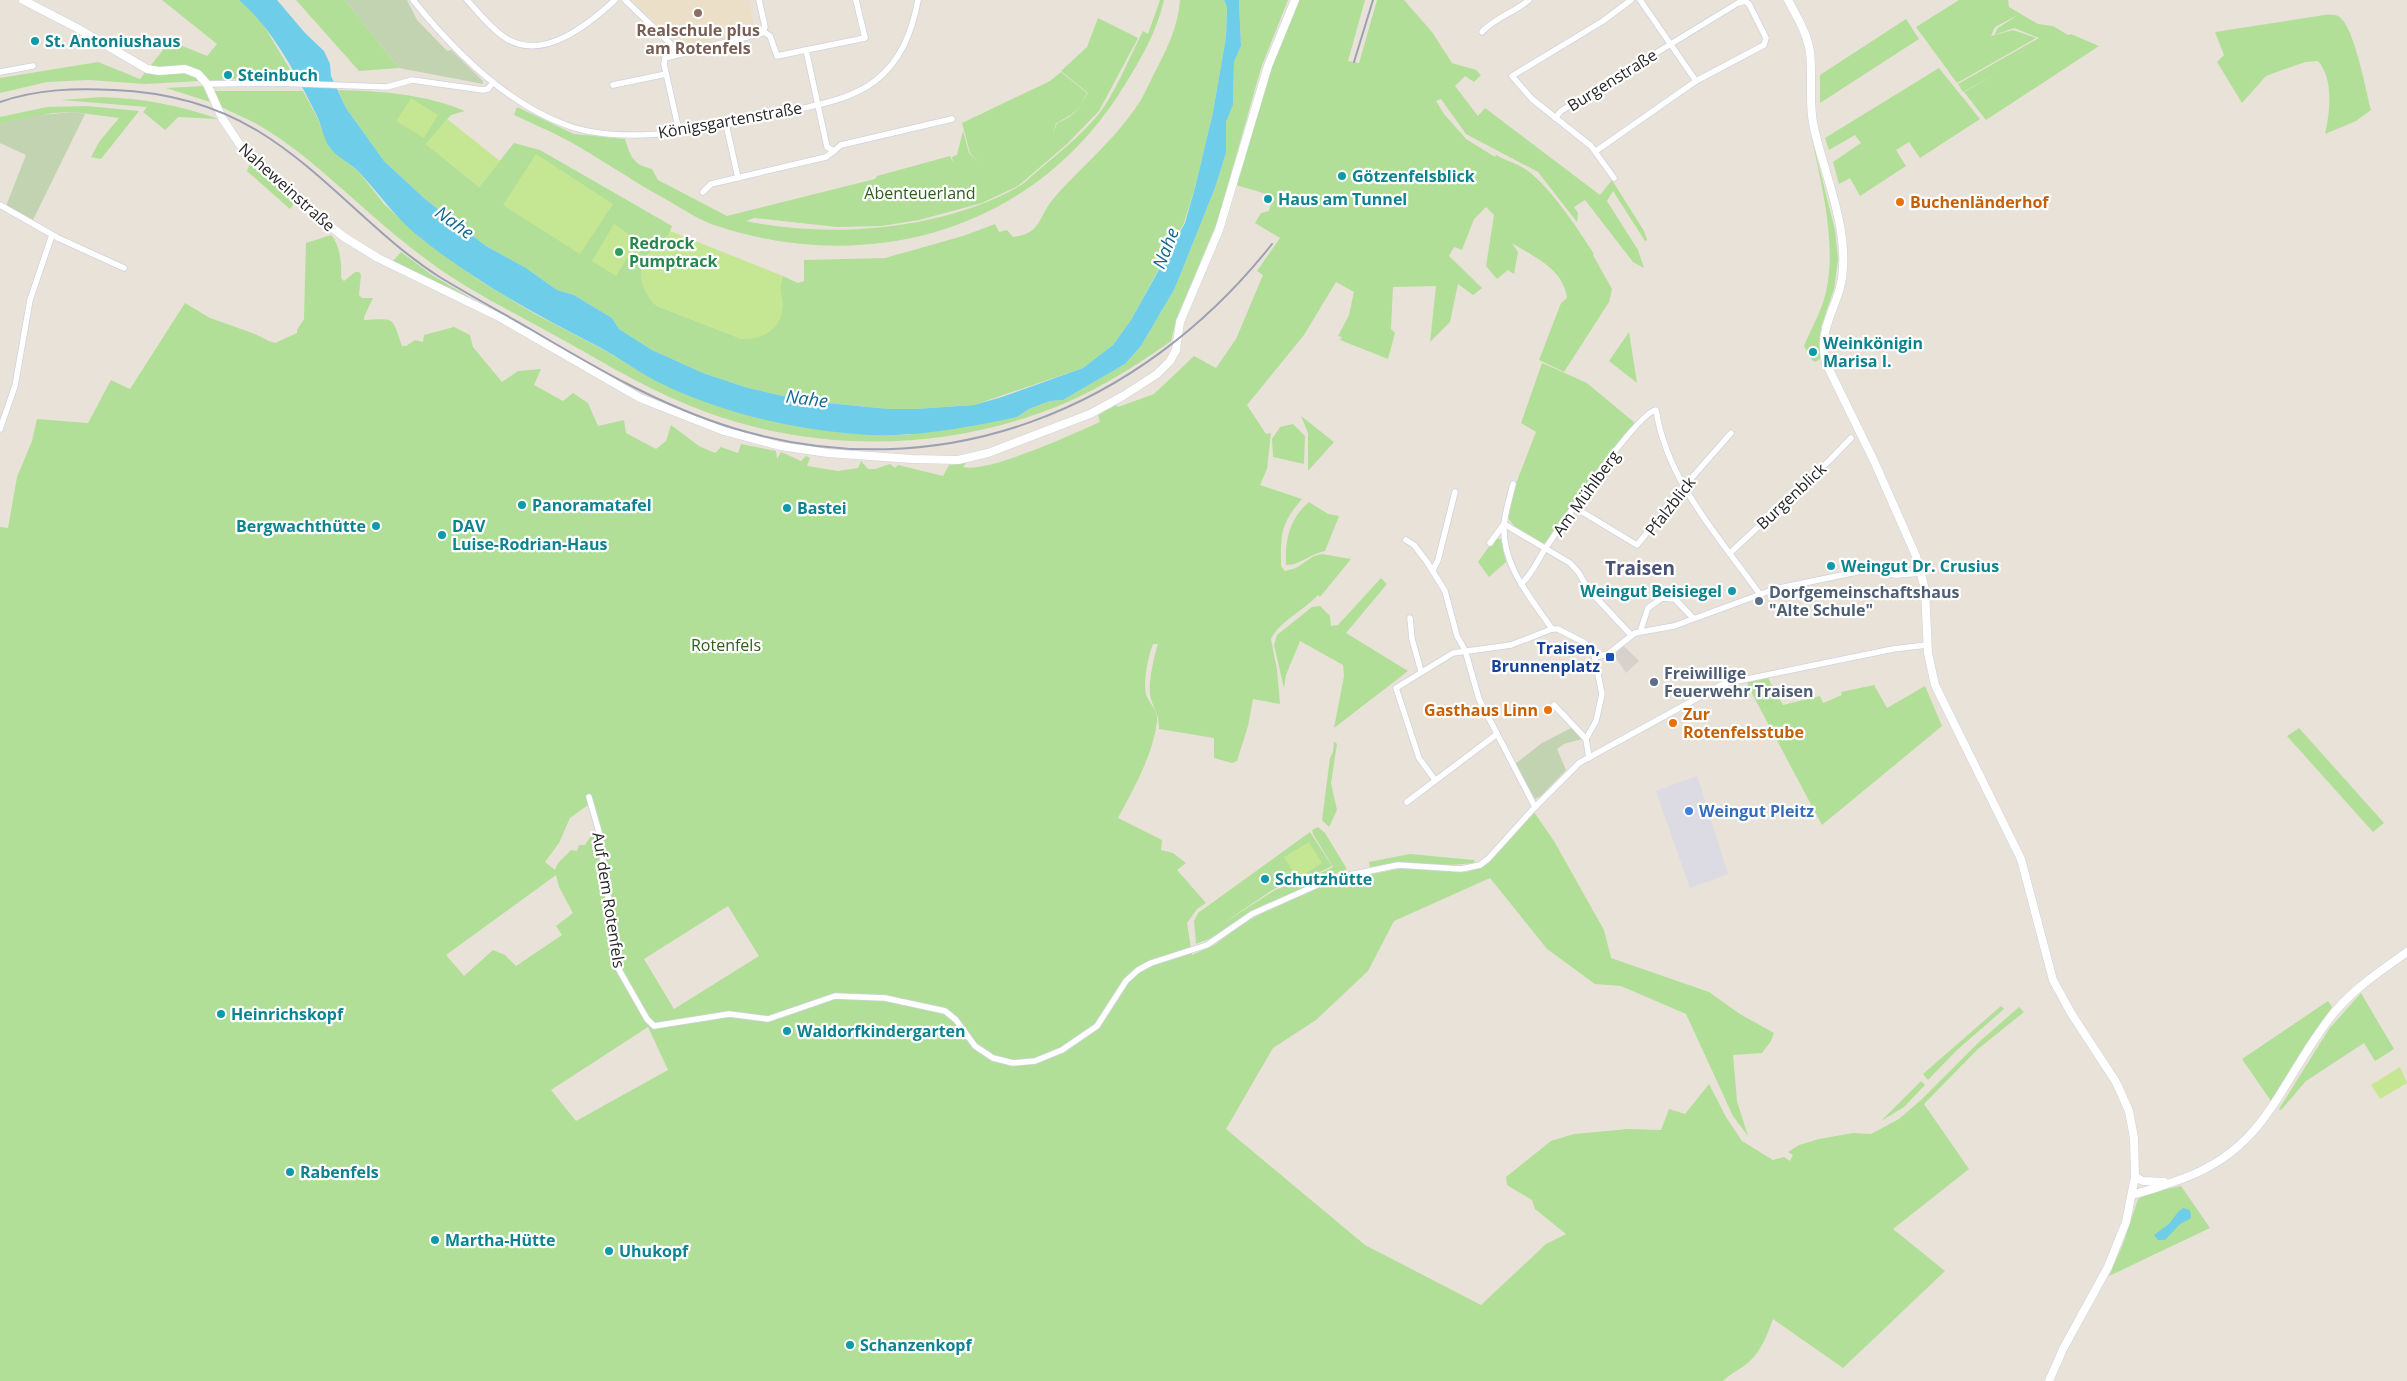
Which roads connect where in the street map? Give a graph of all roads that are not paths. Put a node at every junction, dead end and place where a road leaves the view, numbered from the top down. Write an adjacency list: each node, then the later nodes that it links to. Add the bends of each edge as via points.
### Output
1 (23, 0): 24 (main road, via 147,69 190,70)
2 (413, 0): 23 (street, Königsgartenstraße)
3 (467, 0): 4 (street, via 508,39 531,46 564,37)
4 (615, 0)
5 (625, 0): 18 (street, via 673,46)
6 (759, 0): 14 (street)
7 (856, 0): 17 (street, via 865,38)
8 (918, 0): 26 (street, Königsgartenstraße, via 909,34 896,60 885,72 846,97)
9 (1295, 0): 24 (main road, Naheweinstraße, via 1268,66 1219,230 1180,322 1174,356 1157,374 1110,404 988,453 944,460 828,453 780,446 724,431 640,398 501,318 367,252 331,228 246,152 226,126)
10 (1529, 0): 15 (street)
11 (1631, 0): 27 (street, via 1603,21 1512,76)
12 (1640, 0): 16 (street)
13 (1788, 0): 52 (main road, via 1809,49 1811,112 1835,206 1843,257 1841,286 1824,332 1826,363 1876,464)
14 (764, 32): 17 (street, via 770,36 778,56); 18 (street)
15 (1482, 32)
16 (1670, 44): 22 (street); 22 (street, Burgenstraße, via 1745,1 1749,4 1766,42); 27 (street, Burgenstraße)
17 (806, 50): 26 (street)
18 (676, 54): 21 (street, via 664,61)
19 (34, 66): 20 (street)
20 (0, 72)
21 (666, 74): 25 (street); 30 (street)
22 (1696, 81): 32 (street)
23 (493, 82): 24 (street, via 484,90 419,80 380,86); 30 (street, Königsgartenstraße, via 542,115 569,126 615,134)
24 (207, 84)
25 (613, 85)
26 (818, 105): 29 (street, Königsgartenstraße); 31 (street, via 827,147)
27 (1555, 118): 32 (street)
28 (952, 119): 31 (street, via 841,145)
29 (726, 124): 30 (street, Königsgartenstraße); 33 (street)
30 (679, 131)
31 (834, 151): 33 (street, via 826,157)
32 (1596, 151): 34 (street)
33 (738, 178): 35 (street, via 712,184)
34 (1614, 178)
35 (703, 192)
36 (0, 205): 37 (street)
37 (52, 235): 38 (street); 39 (street, via 30,300 15,386)
38 (124, 268)
39 (0, 429)
40 (1731, 433): 43 (street, Pfalzblick)
41 (1851, 438): 50 (street, Burgenblick)
42 (1513, 484): 46 (street)
43 (1685, 486): 45 (street, Pfalzblick, via 1637,545); 45 (street, Am Mühlberg, via 1667,453 1656,410 1638,423); 50 (street, via 1704,519)
44 (1455, 492): 51 (street)
45 (1574, 507): 49 (street, Am Mühlberg)
46 (1504, 524): 48 (street); 49 (street); 53 (street, via 1508,553)
47 (1406, 540): 51 (street, via 1414,545)
48 (1490, 543)
49 (1546, 548): 53 (street, Am Mühlberg); 59 (street, via 1570,563 1588,589)
50 (1730, 552): 54 (street)
51 (1433, 570): 61 (street, via 1445,591 1457,636)
52 (1922, 573): 54 (street, via 1896,575 1866,570); 60 (main road)
53 (1521, 584): 57 (street)
54 (1759, 593): 56 (street)
55 (1410, 618): 63 (street)
56 (1693, 618): 58 (street, via 1664,629); 58 (street, via 1675,599 1662,598 1648,608)
57 (1552, 629): 61 (street, via 1511,645); 62 (street, via 1564,631 1585,643)
58 (1640, 632): 59 (street)
59 (1631, 635): 62 (street, via 1608,654)
60 (1927, 645): 67 (street, via 1883,650 1723,684); 73 (main road, via 1938,695 2020,859 2054,980 2071,1013 2116,1082 2129,1111 2134,1138)
61 (1465, 650): 63 (street, via 1449,654); 65 (street, via 1479,699)
62 (1595, 656): 66 (street, via 1602,694 1596,721)
63 (1421, 671): 68 (street, via 1396,688 1420,758)
64 (1554, 705): 66 (street)
65 (1497, 734): 68 (street); 71 (street)
66 (1586, 739): 67 (street)
67 (1589, 758): 71 (street, via 1577,765)
68 (1436, 780): 70 (street)
69 (589, 797): 71 (street, Auf dem Rotenfels, via 599,832 618,968 654,1026 729,1014 768,1019 830,997 885,998 941,1009 953,1016 970,1041 987,1055 1013,1063 1040,1060 1062,1050 1097,1026 1126,981 1144,966 1207,945 1252,914 1336,878 1398,865 1450,869 1480,865)
70 (1407, 802)
71 (1535, 807)
72 (2407, 952): 74 (main road, via 2372,977 2338,1008 2312,1042 2272,1108 2243,1143 2218,1163)
73 (2135, 1177): 74 (main road, via 2152,1182); 75 (main road)
74 (2176, 1181): 75 (main road)
75 (2133, 1194): 76 (main road, via 2117,1249)
76 (2049, 1381)

